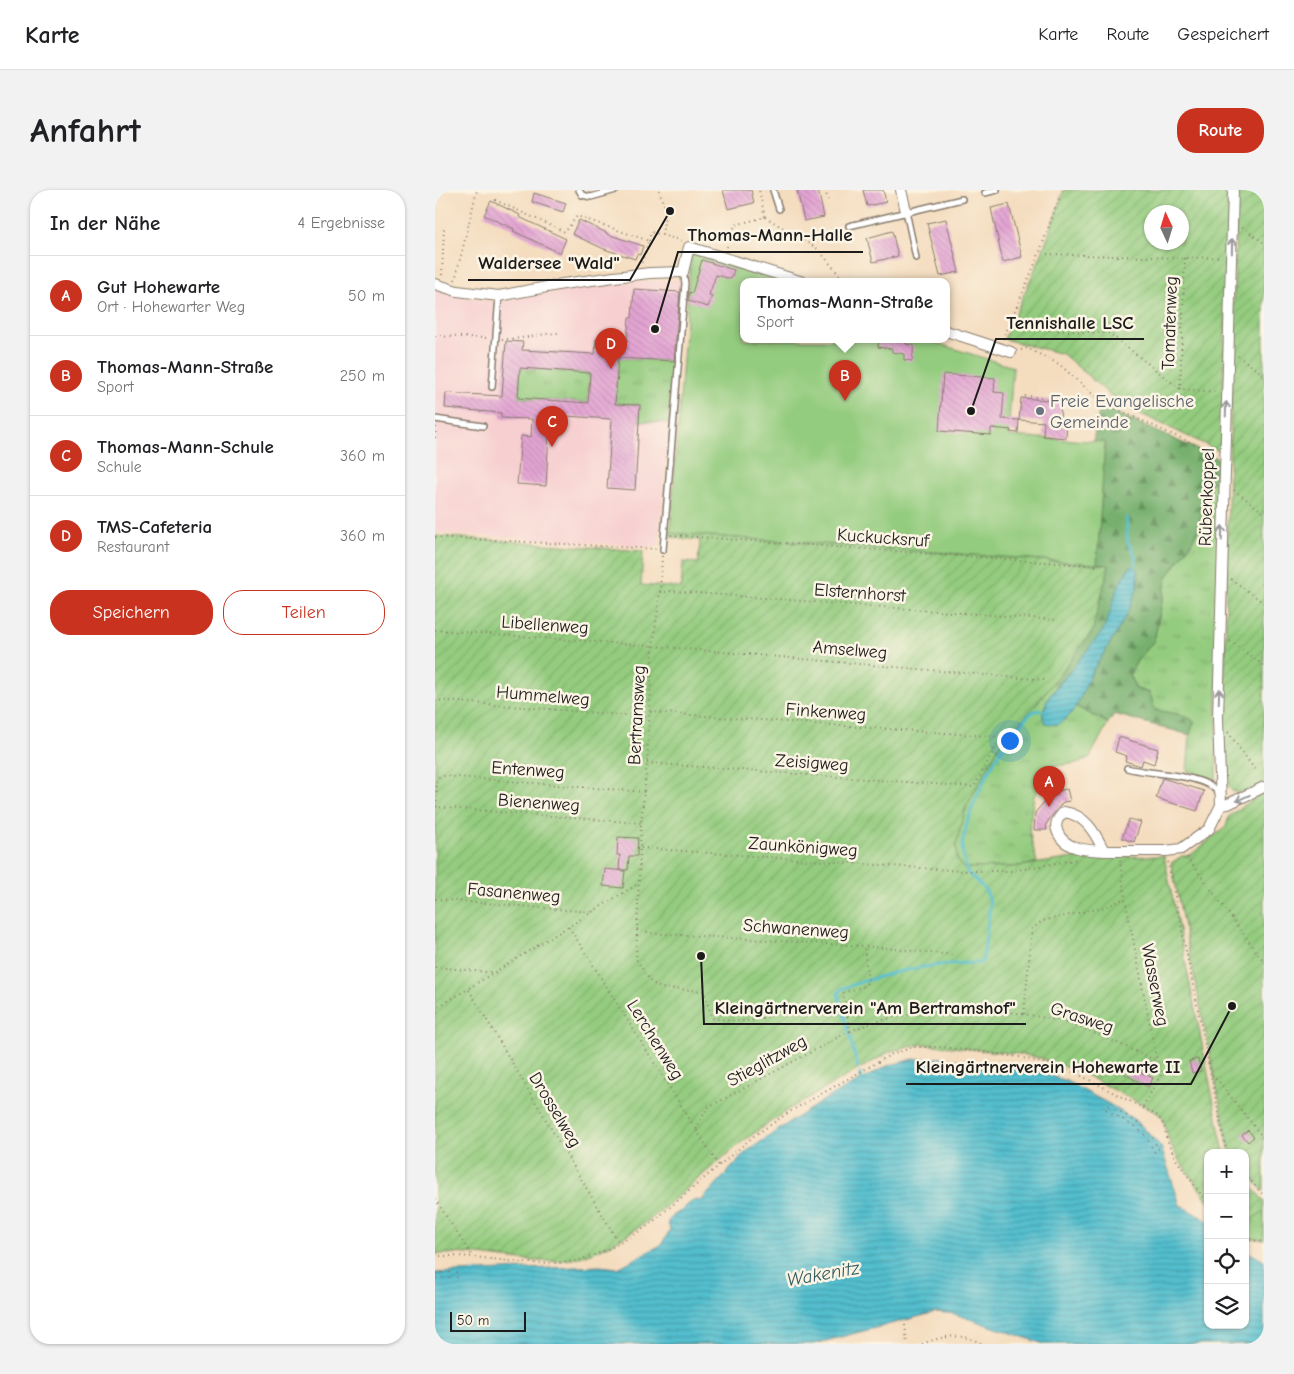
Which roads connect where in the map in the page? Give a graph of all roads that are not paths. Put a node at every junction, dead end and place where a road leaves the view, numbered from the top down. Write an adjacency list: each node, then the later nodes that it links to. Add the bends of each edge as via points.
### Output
1 (579, 190): 2 (lane, via 582,195 591,197)
2 (616, 190)
3 (773, 190): 9 (lane)
4 (901, 190): 10 (street)
5 (997, 190): 7 (lane)
6 (1233, 190): 25 (street, Rübenkoppel, one-way to 6, via 1218,718)
7 (985, 193)
8 (962, 199): 10 (lane)
9 (779, 209)
10 (906, 212): 11 (lane); 12 (lane)
11 (849, 226)
12 (916, 258)
13 (683, 272): 14 (street, via 689,247); 16 (street, via 563,284); 22 (lane, via 685,283)
14 (790, 278)
15 (438, 285): 16 (street)
16 (499, 296): 19 (lane)
17 (950, 332): 18 (street)
18 (1011, 352)
19 (492, 387)
20 (436, 419): 21 (lane)
21 (483, 426)
22 (663, 550)
23 (1127, 768): 25 (lane, via 1209,784)
24 (1264, 788): 25 (street, one-way to 25, via 1228,804)
25 (1221, 800): 26 (street, via 1209,829 1181,849 1166,852)
26 (1107, 851): 26 (street, via 1087,822 1079,817 1064,812 1057,820 1061,838 1069,845)

